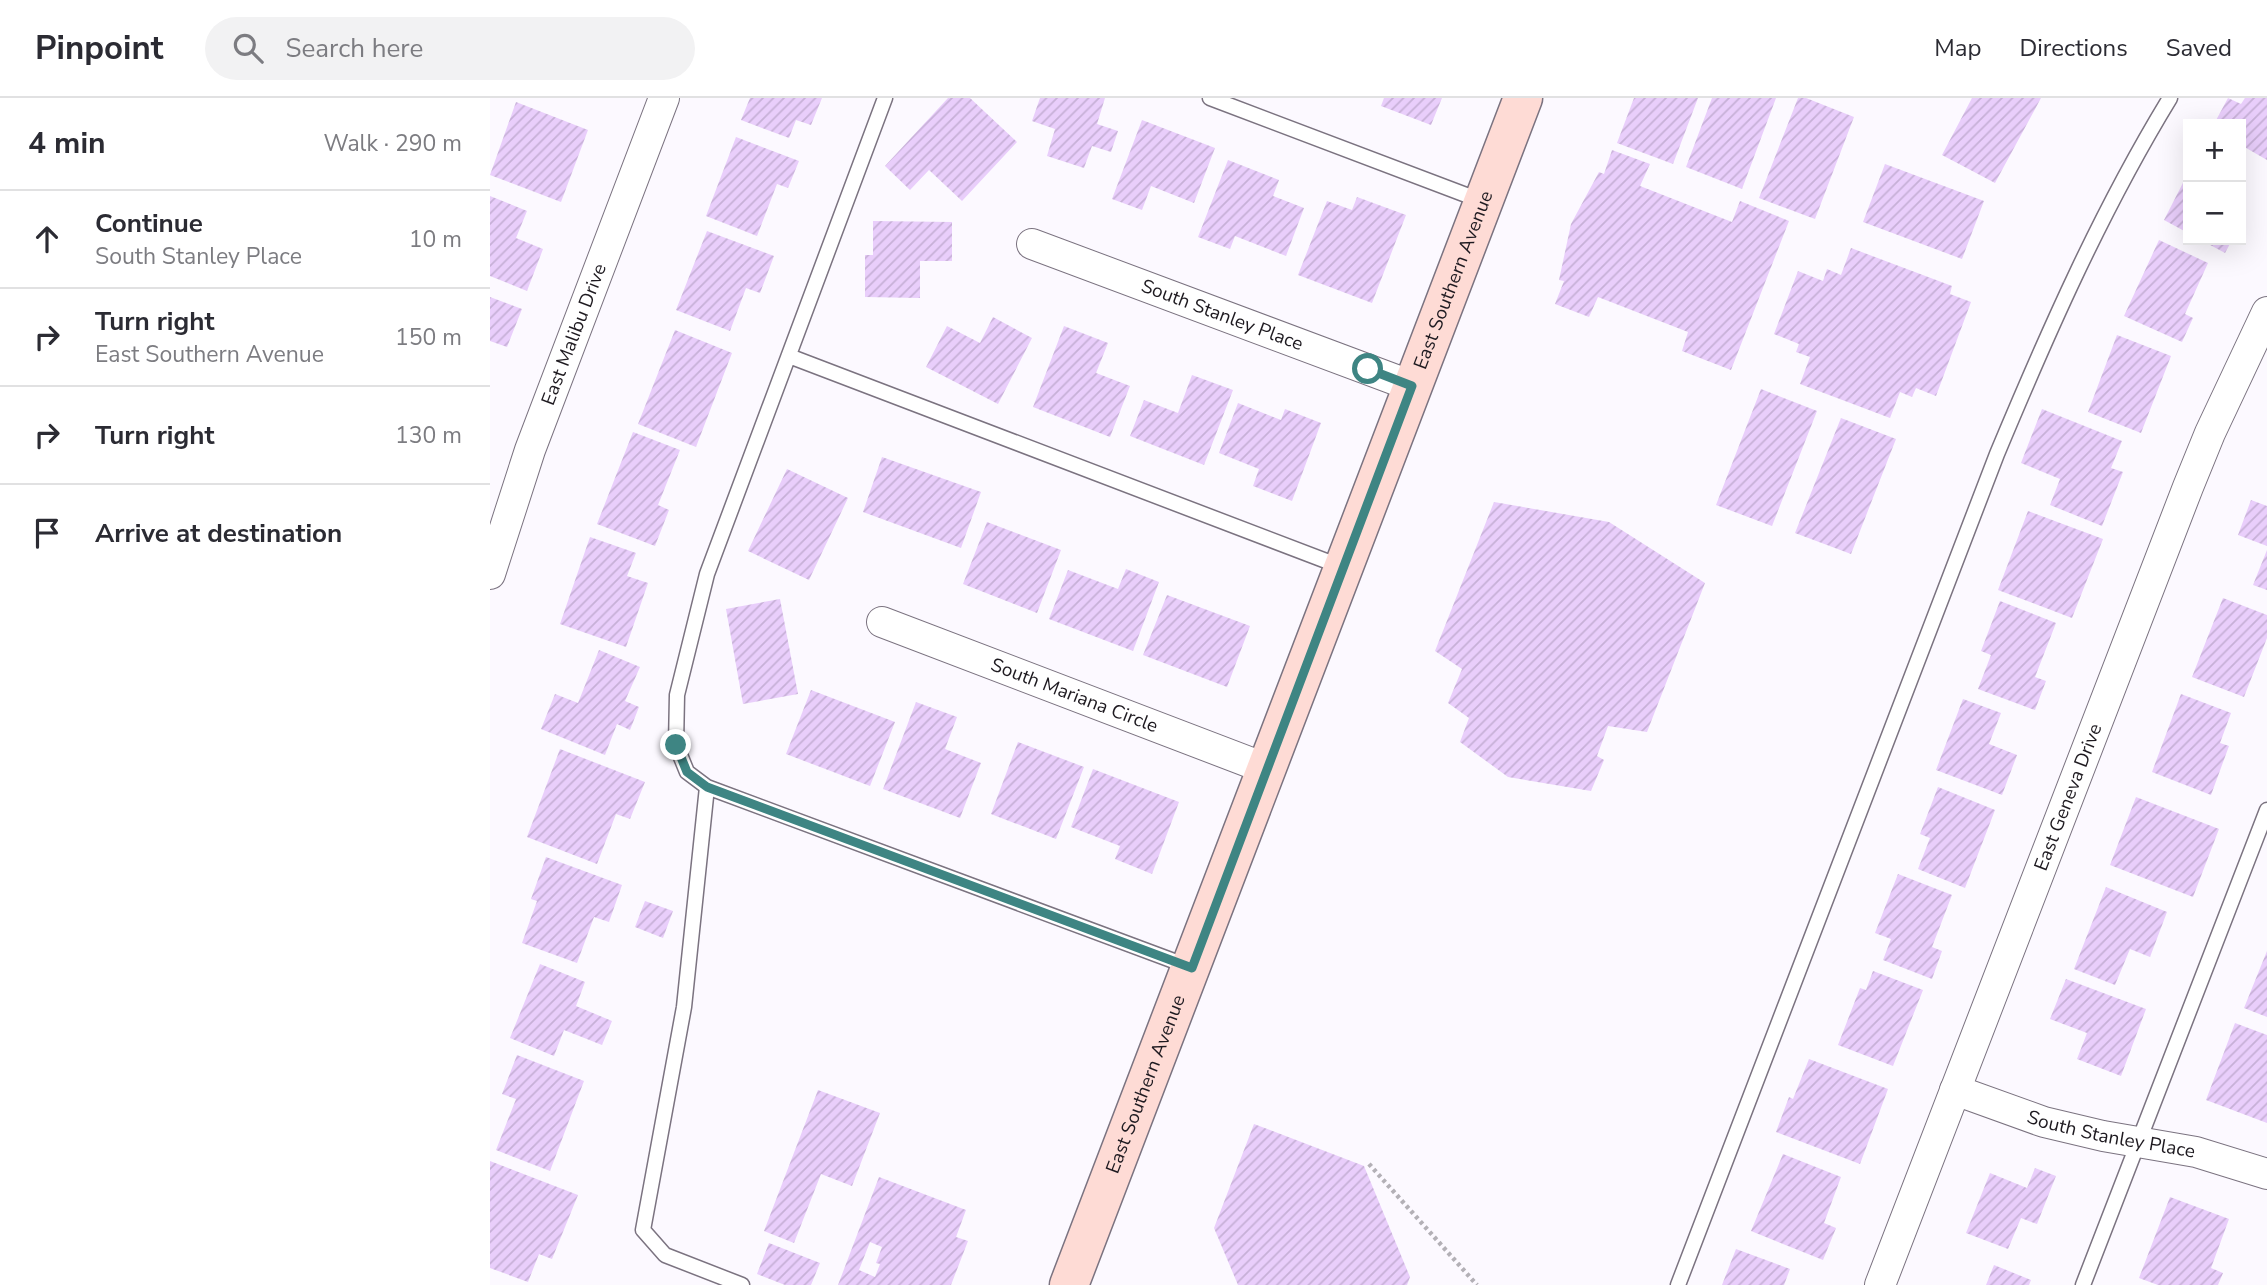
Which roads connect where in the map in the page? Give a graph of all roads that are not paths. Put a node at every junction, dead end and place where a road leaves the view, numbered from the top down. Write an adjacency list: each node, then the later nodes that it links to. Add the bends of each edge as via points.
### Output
1 (664, 98): 12 (street, East Malibu Drive, via 530,450)
2 (885, 98): 9 (lane)
3 (1210, 98): 6 (lane)
4 (1523, 98): 6 (main road, East Southern Avenue)
5 (2170, 98): 23 (lane, via 2107,210 2026,385)
6 (1484, 201): 10 (main road, East Southern Avenue)
7 (1032, 244): 10 (street, South Stanley Place)
8 (2267, 312): 18 (street, East Geneva Drive, via 2188,487)
9 (789, 356): 11 (lane); 15 (lane, via 707,574 677,695 676,745 687,772)
10 (1412, 386): 11 (main road, East Southern Avenue)
11 (1344, 567): 14 (main road, East Southern Avenue)
12 (490, 574)
13 (882, 622): 14 (street, South Mariana Circle)
14 (1267, 769): 17 (main road, East Southern Avenue)
15 (707, 787): 17 (lane); 21 (lane, via 684,1007 643,1230 665,1255)
16 (2267, 810): 19 (lane)
17 (1192, 968): 22 (main road, East Southern Avenue)
18 (1955, 1090): 19 (street, South Stanley Place, via 2045,1122); 24 (street, East Geneva Drive)
19 (2138, 1142): 20 (street, South Stanley Place, via 2196,1152); 25 (lane)
20 (2267, 1174)
21 (742, 1285)
22 (1069, 1285)
23 (1678, 1285)
24 (1880, 1285)
25 (2083, 1285)

